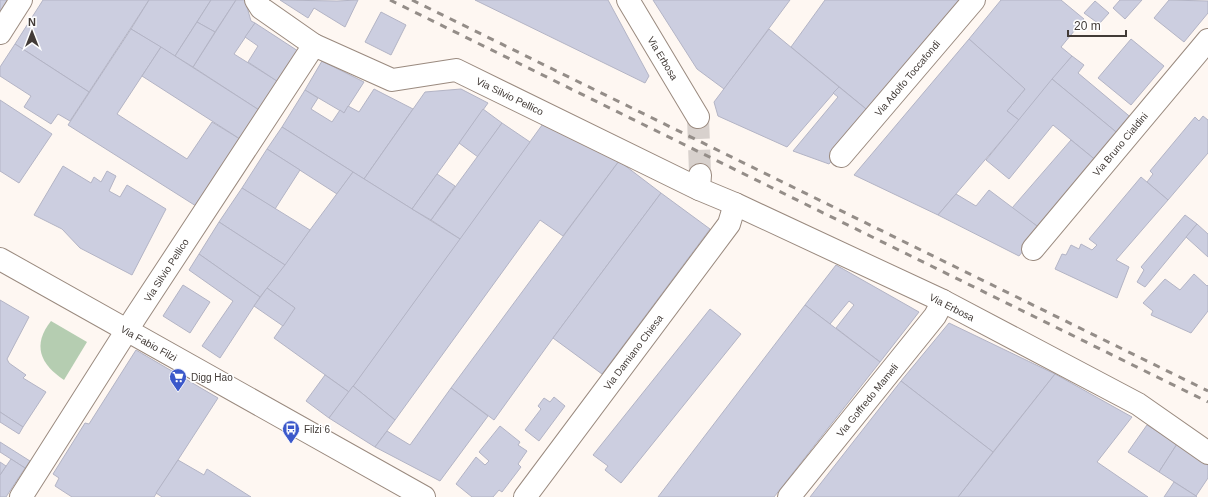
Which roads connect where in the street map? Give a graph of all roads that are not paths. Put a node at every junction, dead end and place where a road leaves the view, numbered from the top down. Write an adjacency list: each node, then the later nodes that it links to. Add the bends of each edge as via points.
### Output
1 (21, 0): 5 (street)
2 (256, 0): 7 (street, Via Silvio Pellico, via 261,8)
3 (628, 0): 8 (street, Via Erbosa)
4 (974, 0): 9 (street, Via Adolfo Toccafondi)
5 (0, 33)
6 (1208, 40): 12 (street, Via Bruno Cialdini)
7 (314, 45): 10 (street, Via Silvio Pellico, via 392,80 456,70); 15 (street, Via Silvio Pellico)
8 (698, 117)
9 (841, 156)
10 (699, 181): 11 (street, Via Erbosa)
11 (735, 204): 14 (street, Via Erbosa); 19 (street, Via Damiano Chiesa, via 729,224)
12 (1032, 249)
13 (0, 259): 15 (street, Via Fabio Filzi)
14 (944, 301): 16 (street, Via Erbosa, via 1138,404); 20 (street, Via Goffredo Mameli, via 935,316)
15 (127, 331): 17 (street, Via Silvio Pellico); 18 (street, Via Fabio Filzi)
16 (1208, 453)
17 (21, 497)
18 (424, 497)
19 (525, 497)
20 (790, 497)

